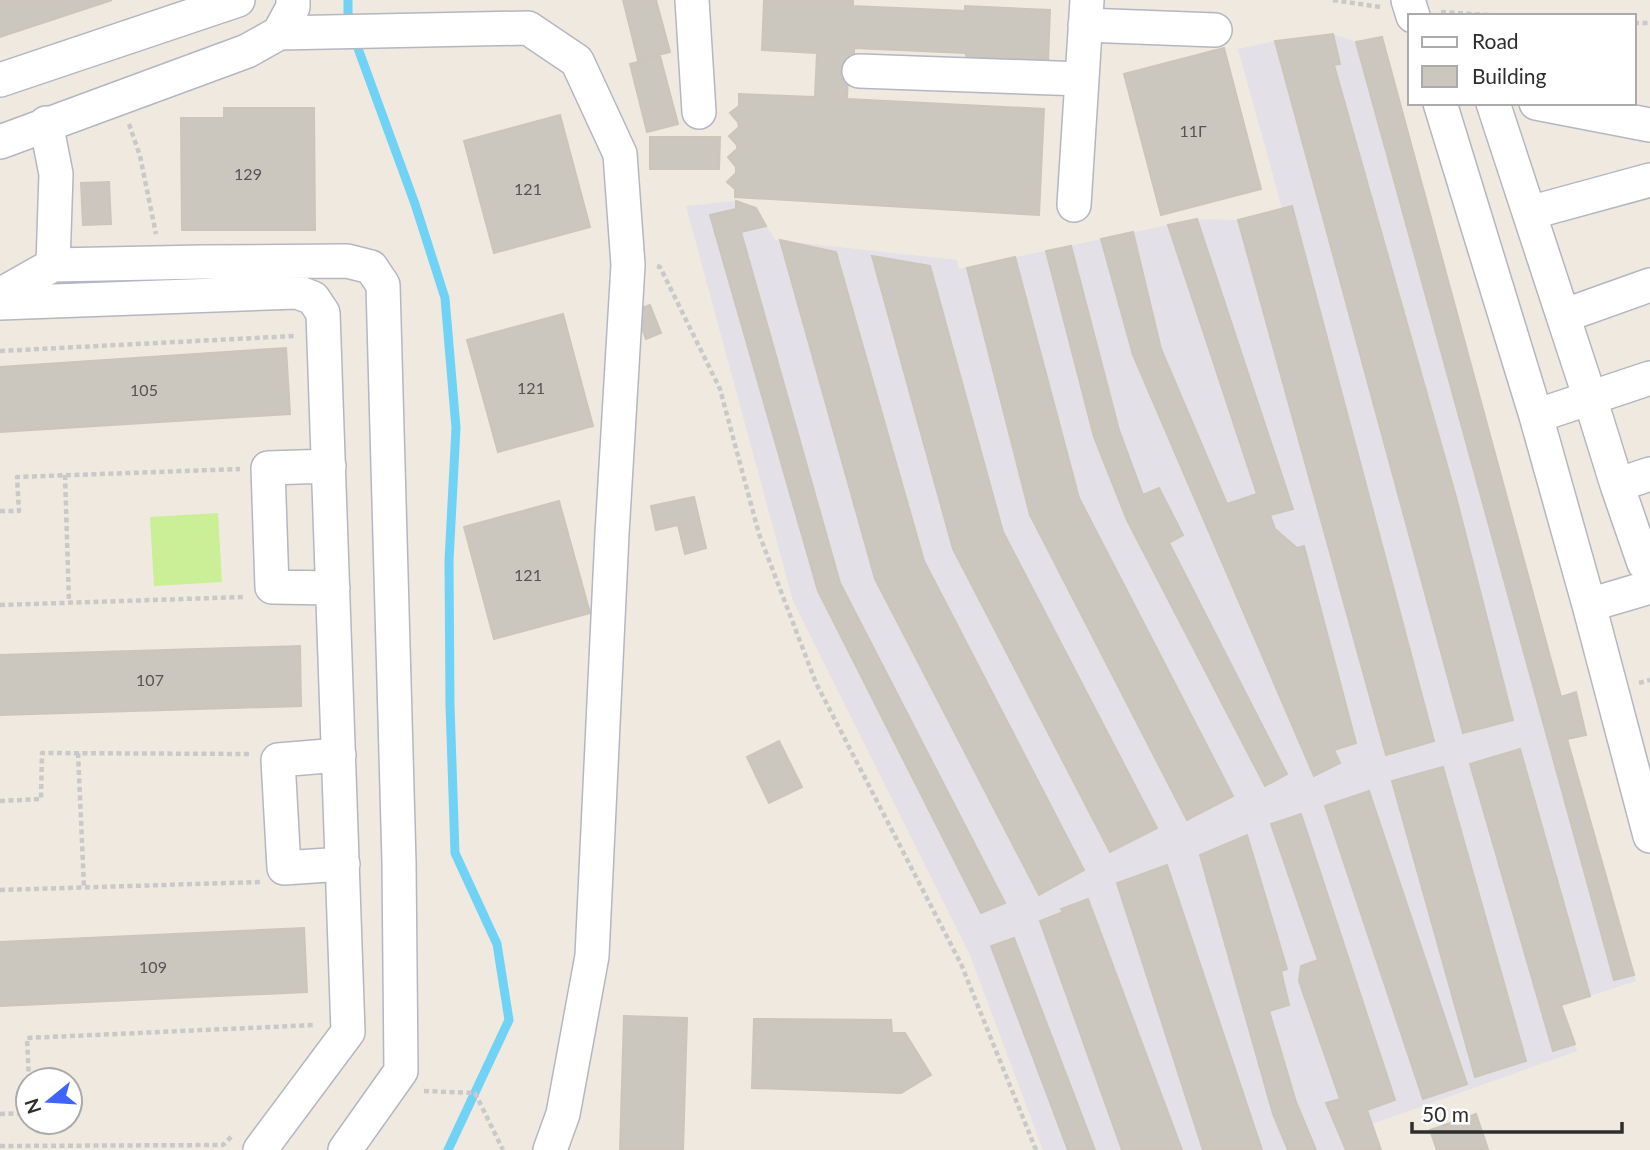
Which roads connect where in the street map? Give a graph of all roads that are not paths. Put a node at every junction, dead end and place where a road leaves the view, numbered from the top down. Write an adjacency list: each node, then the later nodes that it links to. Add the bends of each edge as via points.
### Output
1 (239, 0): 9 (lane)
2 (293, 0): 6 (lane)
3 (692, 0): 13 (lane)
4 (1086, 13): 5 (lane); 8 (lane)
5 (1214, 30)
6 (279, 33): 14 (lane, via 247,51); 40 (lane, via 528,28 578,61 620,154 628,265 592,956 563,1115)
7 (859, 71): 8 (lane)
8 (1082, 79): 18 (lane)
9 (0, 80)
10 (1441, 105): 27 (lane)
11 (1494, 105): 19 (lane)
12 (1546, 105): 15 (lane)
13 (699, 112)
14 (46, 123): 16 (lane); 20 (lane, via 56,174)
15 (1650, 125)
16 (0, 142)
17 (1650, 180): 19 (lane)
18 (1074, 205)
19 (1529, 213): 24 (lane)
20 (53, 265): 22 (lane); 39 (lane, via 347,261 371,267 383,285 400,862 401,1071)
21 (1650, 285): 24 (lane)
22 (0, 295)
23 (0, 303): 28 (lane, via 297,292 313,298 323,313)
24 (1563, 316): 26 (lane)
25 (1650, 378): 26 (lane)
26 (1590, 398): 27 (lane); 30 (lane)
27 (1536, 416): 34 (lane)
28 (329, 466): 33 (lane); 33 (lane, via 268,468 272,587)
29 (1650, 474): 30 (lane)
30 (1617, 485): 31 (lane, via 1644,563)
31 (1650, 561)
32 (1650, 587): 34 (lane)
33 (333, 588): 35 (lane)
34 (1589, 605): 36 (lane)
35 (339, 755): 37 (lane); 37 (lane, via 278,760 284,868)
36 (1650, 836)
37 (343, 864): 38 (lane, via 348,1032)
38 (251, 1138)
39 (345, 1150)
40 (550, 1150)

